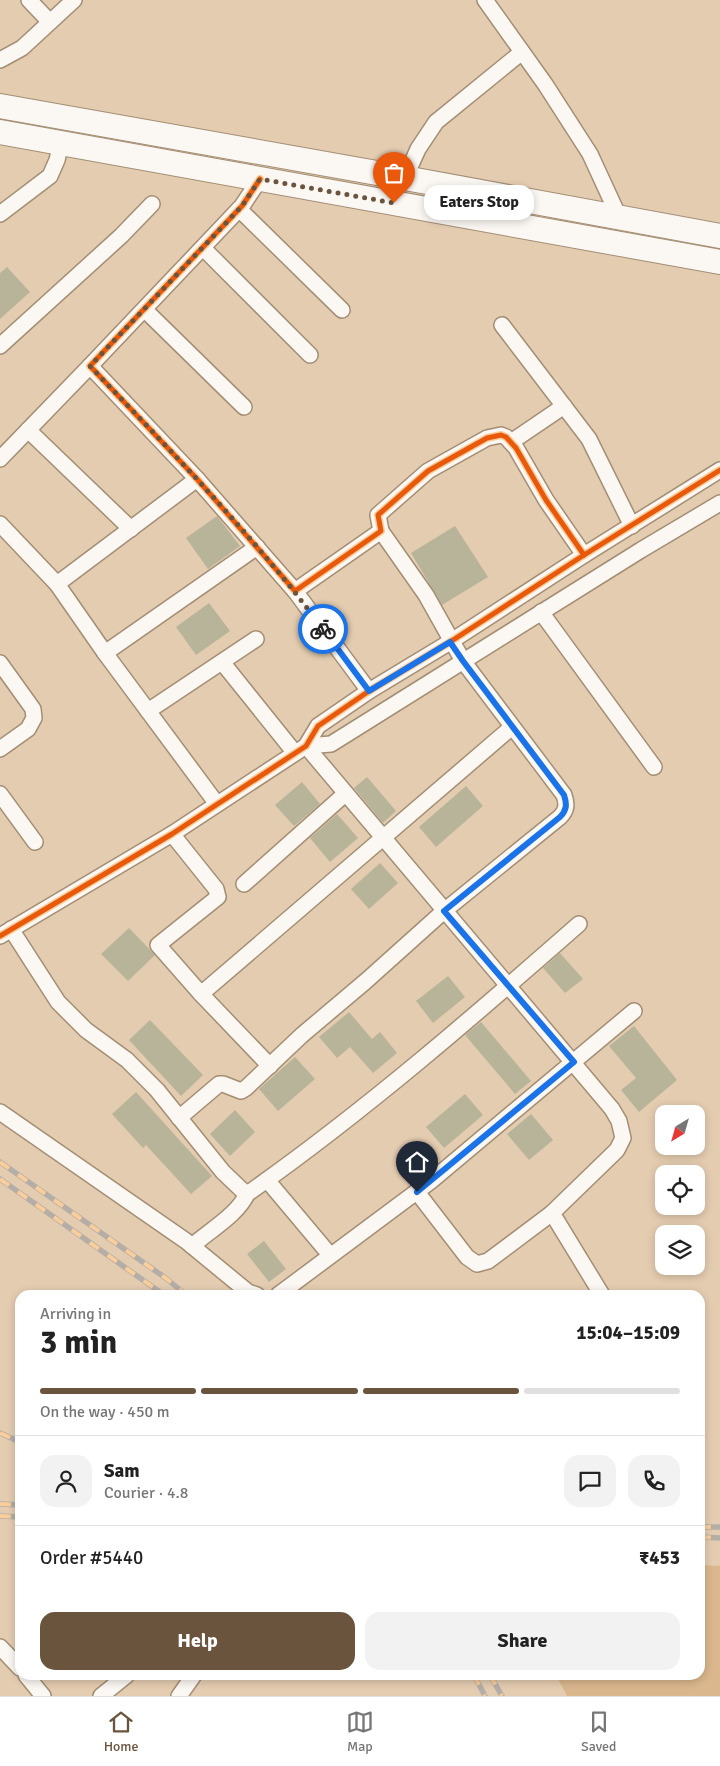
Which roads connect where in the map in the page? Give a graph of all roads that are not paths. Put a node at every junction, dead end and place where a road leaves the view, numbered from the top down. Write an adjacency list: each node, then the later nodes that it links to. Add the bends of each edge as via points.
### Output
1 (29, 0): 4 (street)
2 (74, 0): 4 (street)
3 (485, 0): 5 (street)
4 (50, 22): 6 (street, via 22,48)
5 (522, 52): 10 (street, via 436,122 418,149); 15 (street, via 590,154)
6 (0, 60)
7 (0, 106): 10 (main road)
8 (0, 132): 9 (main road)
9 (61, 143): 11 (main road); 14 (street, via 50,176)
10 (405, 178): 15 (main road)
11 (260, 179): 13 (street); 18 (main road)
12 (152, 204): 22 (street, via 122,236)
13 (239, 209): 17 (street); 20 (street)
14 (0, 214)
15 (619, 217): 16 (main road)
16 (720, 236)
17 (203, 248): 19 (street); 23 (street)
18 (720, 262)
19 (145, 310): 24 (street); 26 (street)
20 (342, 310)
21 (502, 325): 25 (street)
22 (0, 346)
23 (310, 355)
24 (90, 366): 27 (street); 31 (street)
25 (564, 406): 28 (street); 34 (street, via 589,439)
26 (244, 407)
27 (28, 430): 29 (street); 35 (street)
28 (512, 442): 36 (street, via 501,435 487,438 428,471 378,515); 38 (street)
29 (0, 459)
30 (720, 470): 34 (street)
31 (197, 479): 35 (street); 37 (street)
32 (720, 503): 41 (street)
33 (0, 524): 39 (street)
34 (632, 526): 38 (street)
35 (131, 528): 39 (street)
36 (381, 531): 40 (street); 43 (street, via 426,595)
37 (257, 547): 40 (street); 44 (street)
38 (584, 555): 43 (street)
39 (57, 584): 44 (street)
40 (295, 591): 48 (street)
41 (542, 612): 45 (street); 53 (street)
42 (256, 639): 46 (street)
43 (450, 642): 45 (street); 48 (street)
44 (104, 653): 49 (street)
45 (463, 661): 50 (street); 52 (street, via 331,744)
46 (222, 662): 49 (street); 52 (street)
47 (0, 664): 51 (street, via 33,709 34,718 28,730)
48 (369, 691): 52 (street, via 318,726)
49 (148, 711): 56 (street)
50 (512, 727): 59 (street); 62 (street, via 564,795 566,809)
51 (0, 749)
52 (301, 750): 55 (street); 56 (street)
53 (654, 767)
54 (0, 794): 57 (street)
55 (346, 794): 59 (street); 61 (street)
56 (217, 804): 58 (street)
57 (5, 810): 60 (street)
58 (172, 834): 64 (street); 66 (street, via 216,889 218,897 158,945)
59 (382, 838): 62 (street); 66 (street)
60 (35, 842)
61 (244, 884)
62 (444, 911): 65 (street); 69 (street)
63 (579, 924): 65 (street)
64 (6, 933): 71 (street, via 58,1002 86,1030 127,1060)
65 (508, 986): 68 (street); 72 (street, via 368,1104)
66 (201, 994): 69 (street)
67 (634, 1011): 68 (street)
68 (574, 1062): 74 (street); 75 (street, via 612,1109 623,1138 604,1165)
69 (270, 1066): 71 (street, via 240,1091 219,1084)
70 (0, 1112): 76 (street)
71 (179, 1118): 73 (street, via 223,1172)
72 (267, 1180): 73 (street); 77 (street)
73 (248, 1192): 76 (street, via 234,1211)
74 (417, 1192): 75 (street, via 467,1257 477,1264 488,1261); 77 (street)
75 (552, 1213): 80 (street)
76 (192, 1246): 78 (street)
77 (330, 1255): 79 (street)
78 (246, 1290)
79 (284, 1290)
80 (599, 1290)
81 (0, 1646): 82 (street)
82 (15, 1662)
83 (30, 1680): 86 (street)
84 (120, 1680): 87 (street)
85 (190, 1680): 88 (street)
86 (43, 1696)
87 (101, 1696)
88 (178, 1696)

